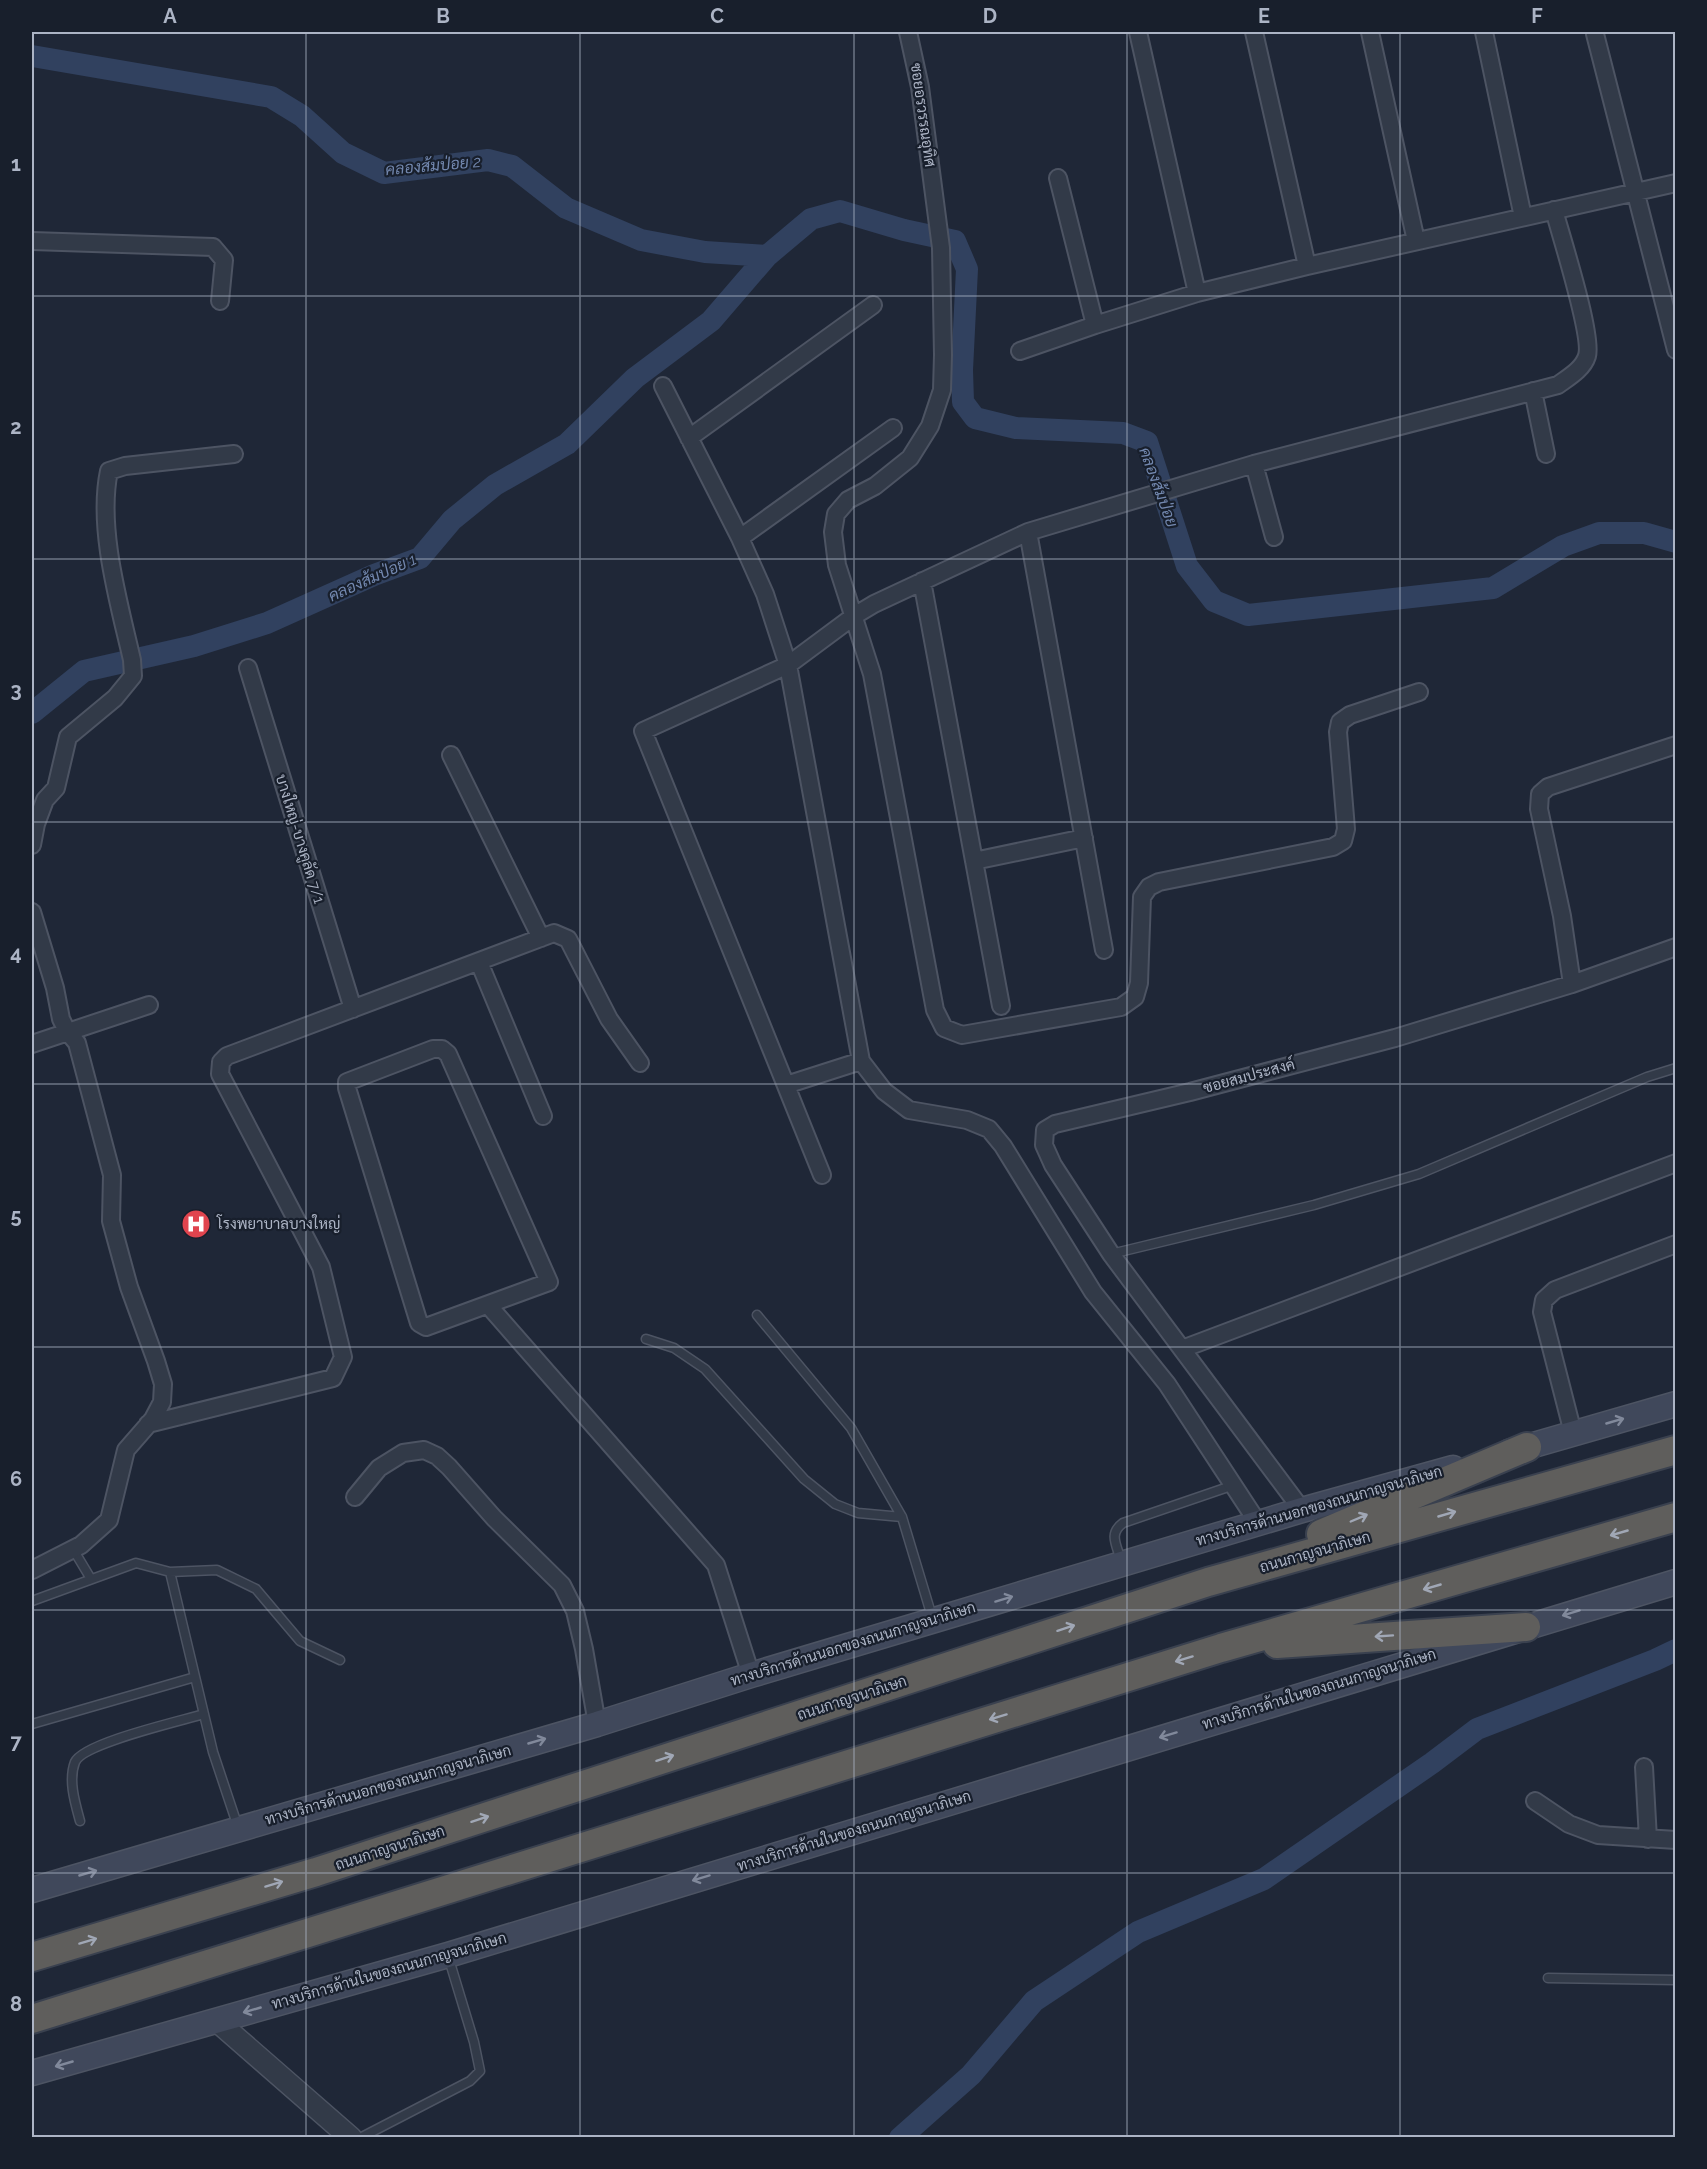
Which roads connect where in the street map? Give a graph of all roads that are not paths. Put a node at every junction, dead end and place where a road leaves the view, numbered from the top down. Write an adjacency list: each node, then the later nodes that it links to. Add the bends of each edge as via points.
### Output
1 (908, 32): 32 (street, ซอยอรวรรณอุทิศ, via 920,87 941,248 942,390 930,426 910,458 875,486 848,500 836,514 833,532 837,565)
2 (1138, 32): 15 (street)
3 (1254, 32): 14 (street)
4 (1370, 32): 13 (street)
5 (1484, 32): 11 (street)
6 (1595, 34): 9 (street)
7 (1058, 178): 18 (street)
8 (1676, 183): 9 (street)
9 (1635, 192): 10 (street); 19 (street)
10 (1554, 210): 11 (street); 22 (street, via 1587,332 1588,355 1576,373 1558,385)
11 (1523, 217): 13 (street)
12 (32, 241): 16 (street, via 213,247 224,260)
13 (1416, 241): 14 (street)
14 (1307, 266): 15 (street)
15 (1197, 293): 18 (street)
16 (220, 301)
17 (873, 304): 24 (street)
18 (1095, 325): 20 (street)
19 (1676, 350)
20 (1020, 351)
21 (663, 386): 24 (street)
22 (1533, 391): 26 (street); 27 (street)
23 (893, 428): 30 (street)
24 (689, 438): 30 (street)
25 (234, 454): 39 (street, via 109,471 105,490 110,553 133,676 116,698 68,737 56,788 45,800)
26 (1546, 454)
27 (1254, 464): 28 (street); 29 (street)
28 (1028, 532): 31 (street); 38 (street)
29 (1274, 537)
30 (740, 538): 33 (street, via 765,594)
31 (922, 580): 32 (street); 40 (street)
32 (854, 616): 33 (street); 35 (street, via 874,685 935,1010 944,1028 962,1035 1121,1007 1135,997 1139,983 1142,897 1149,887 1333,847 1343,841 1346,829 1340,722)
33 (788, 665): 52 (street); 55 (street, via 643,731)
34 (248, 668): 49 (street, บางใหญ่-บางคูลัด 7/1)
35 (1419, 692)
36 (1676, 745): 46 (street, via 1548,787 1540,794 1539,809)
37 (451, 755): 42 (street)
38 (1084, 838): 40 (street); 44 (street)
39 (32, 845)
40 (974, 861): 48 (street)
41 (32, 912): 50 (street)
42 (541, 938): 45 (street); 53 (street, via 554,933 568,939 609,1019)
43 (1676, 947): 46 (street)
44 (1104, 950)
45 (478, 962): 49 (street); 56 (street)
46 (1572, 984): 60 (street, ซอยสมประสงค์, via 1395,1038 1055,1124 1045,1130 1044,1144 1053,1165)
47 (149, 1005): 50 (street)
48 (1001, 1006)
49 (353, 1009): 66 (street, via 227,1056 221,1062 220,1074 321,1267 343,1357 333,1378)
50 (67, 1032): 51 (street); 66 (street, via 77,1043 111,1168 111,1221 163,1384 162,1402)
51 (32, 1044)
52 (861, 1061): 55 (street); 70 (street, via 884,1092 909,1110 967,1120 989,1129 1093,1292 1167,1384)
53 (640, 1063)
54 (1676, 1068): 60 (lane, via 1419,1174 1314,1206)
55 (786, 1085): 58 (street)
56 (543, 1116)
57 (1676, 1163): 64 (street)
58 (822, 1175)
59 (1676, 1244): 67 (street, via 1556,1290 1544,1300 1542,1312)
60 (1111, 1254): 64 (street, ซอยสมประสงค์)
61 (488, 1305): 61 (street, via 426,1327 419,1323 347,1088 350,1080 433,1049 448,1054 549,1282); 88 (street, via 716,1565)
62 (757, 1316): 73 (lane, via 851,1428)
63 (646, 1339): 73 (lane, via 674,1348 705,1369 804,1479 834,1504 858,1513)
64 (1182, 1349): 72 (street, ซอยสมประสงค์)
65 (1676, 1404): 67 (main road, ทางบริการด้านนอกของถนนกาญจนาภิเษก, one-way to 65)
66 (148, 1424): 76 (street, via 126,1450 109,1520)
67 (1573, 1433): 68 (main road, ทางบริการด้านนอกของถนนกาญจนาภิเษก)
68 (1527, 1447): 72 (main road, ทางบริการด้านนอกของถนนกาญจนาภิเษก); 81 (highway, one-way to 68)
69 (1676, 1449): 81 (highway, ถนนกาญจนาภิเษก, one-way to 69)
70 (1234, 1485): 75 (street); 77 (lane, via 1123,1523 1114,1534)
71 (355, 1497): 92 (street, via 379,1468 403,1453 424,1450 437,1456 562,1585 575,1611)
72 (1302, 1510): 75 (main road, ทางบริการด้านนอกของถนนกาญจนาภิเษก)
73 (902, 1517): 84 (lane)
74 (1676, 1517): 86 (highway, one-way to 86)
75 (1258, 1523): 77 (main road, ทางบริการด้านนอกของถนนกาญจนาภิเษก)
76 (73, 1549): 78 (street); 80 (lane)
77 (1122, 1564): 84 (main road, ทางบริการด้านนอกของถนนกาญจนาภิเษก, one-way to 77)
78 (32, 1570)
79 (170, 1572): 80 (lane, via 136,1563); 87 (lane, via 217,1570 256,1589 300,1641); 89 (lane)
80 (91, 1579): 83 (lane)
81 (1209, 1582): 101 (highway, ถนนกาญจนาภิเษก, one-way to 81, via 316,1872)
82 (1676, 1582): 85 (main road, ทางบริการด้านในของถนนกาญจนาภิเษก, one-way to 85)
83 (32, 1601)
84 (933, 1620): 88 (main road, ทางบริการด้านนอกของถนนกาญจนาภิเษก)
85 (1526, 1627): 86 (highway, one-way to 86); 100 (main road, ทางบริการด้านในของถนนกาญจนาภิเษก, one-way to 100)
86 (1221, 1648): 104 (highway, one-way to 104)
87 (340, 1660)
88 (750, 1675): 92 (main road, ทางบริการด้านนอกของถนนกาญจนาภิเษก)
89 (195, 1677): 90 (lane); 91 (lane)
90 (204, 1714): 95 (lane, via 118,1738 76,1759 73,1791); 96 (lane)
91 (32, 1724)
92 (597, 1724): 96 (main road, ทางบริการด้านนอกของถนนกาญจนาภิเษก, one-way to 92)
93 (1644, 1767): 97 (street)
94 (1535, 1801): 97 (street, via 1569,1824 1598,1835)
95 (80, 1821)
96 (239, 1829): 99 (main road, ทางบริการด้านนอกของถนนกาญจนาภิเษก, one-way to 96)
97 (1648, 1839): 98 (street)
98 (1676, 1840)
99 (32, 1890)
100 (448, 1955): 105 (main road, ทางบริการด้านในของถนนกาญจนาภิเษก, one-way to 105); 108 (lane, via 480,2071)
101 (32, 1957)
102 (1548, 1977): 103 (lane)
103 (1676, 1980)
104 (32, 2019)
105 (217, 2020): 106 (main road, ทางบริการด้านในของถนนกาญจนาภิเษก, one-way to 106); 107 (street)
106 (32, 2073)
107 (351, 2138)
108 (360, 2138)

